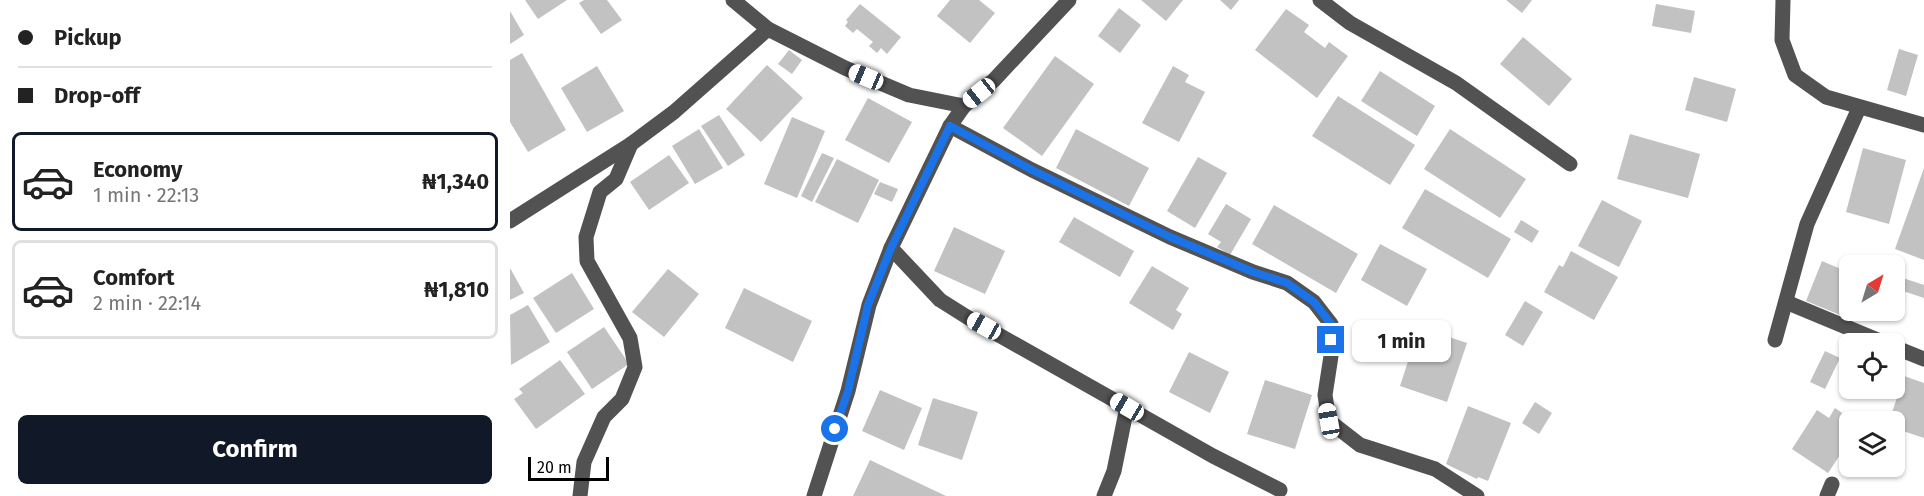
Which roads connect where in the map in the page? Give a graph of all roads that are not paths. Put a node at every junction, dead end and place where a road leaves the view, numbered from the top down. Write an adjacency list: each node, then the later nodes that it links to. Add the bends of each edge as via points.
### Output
1 (732, 0): 5 (street)
2 (1069, 0): 6 (street, via 994,80)
3 (1320, 0): 11 (street, via 1350,23 1456,83)
4 (1783, 0): 7 (street, via 1782,40 1795,75 1826,97)
5 (768, 29): 6 (street, via 909,95); 10 (street, via 674,112)
6 (964, 105): 9 (street)
7 (1859, 108): 8 (street); 14 (street, via 1807,224)
8 (1924, 125)
9 (950, 126): 13 (street); 24 (street, via 1170,237 1287,283 1314,302 1331,324 1331,356 1324,395 1329,421 1359,445 1435,469)
10 (631, 144): 12 (street); 21 (street, via 616,179 600,192 586,237 587,261 630,338 635,367 622,399 604,417 584,462)
11 (1570, 164)
12 (510, 221)
13 (891, 248): 19 (street, via 940,300); 22 (street, via 868,305 848,391)
14 (1786, 302): 15 (street); 16 (street)
15 (1861, 333)
16 (1775, 340)
17 (1905, 351): 18 (street)
18 (1924, 359)
19 (1127, 407): 20 (street); 23 (street, via 1114,471)
20 (1280, 490)
21 (580, 496)
22 (814, 496)
23 (1104, 496)
24 (1477, 496)

